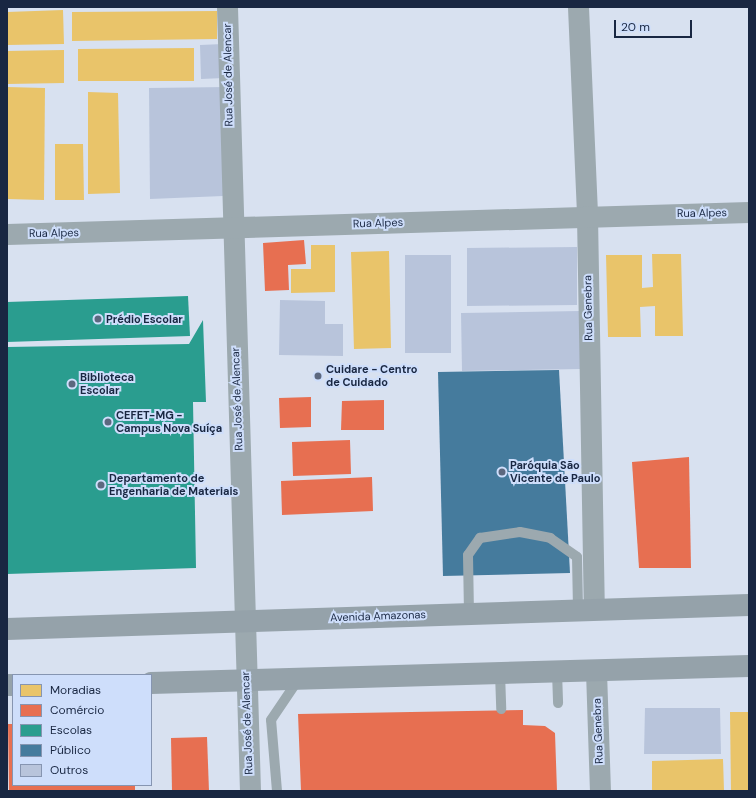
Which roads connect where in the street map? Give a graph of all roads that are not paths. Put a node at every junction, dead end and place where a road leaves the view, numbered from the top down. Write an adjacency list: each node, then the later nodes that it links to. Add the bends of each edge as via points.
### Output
1 (227, 7): 5 (street, Rua José de Alencar)
2 (578, 7): 4 (street, Rua Genebra)
3 (749, 212): 4 (street, Rua Alpes)
4 (587, 216): 5 (street, Rua Alpes); 8 (street, Rua Genebra)
5 (232, 228): 6 (street, Rua Alpes); 10 (street, Rua José de Alencar)
6 (7, 234)
7 (749, 605): 8 (main road, Avenida Amazonas)
8 (586, 609): 9 (main road, Avenida Amazonas); 9 (lane, via 577,557 550,538 520,532 480,538 468,555)
9 (469, 612): 10 (main road, Avenida Amazonas)
10 (243, 622): 11 (main road, Avenida Amazonas); 17 (street, Rua José de Alencar)
11 (7, 629)
12 (749, 666): 13 (main road)
13 (596, 671): 14 (main road); 23 (street, Rua Genebra)
14 (557, 672): 15 (main road); 19 (lane)
15 (500, 673): 16 (main road); 20 (lane)
16 (298, 680): 17 (main road); 22 (lane, via 271,720)
17 (246, 682): 18 (main road); 21 (street, Rua José de Alencar)
18 (152, 683)
19 (558, 703)
20 (501, 709)
21 (250, 791)
22 (277, 791)
23 (600, 791)

